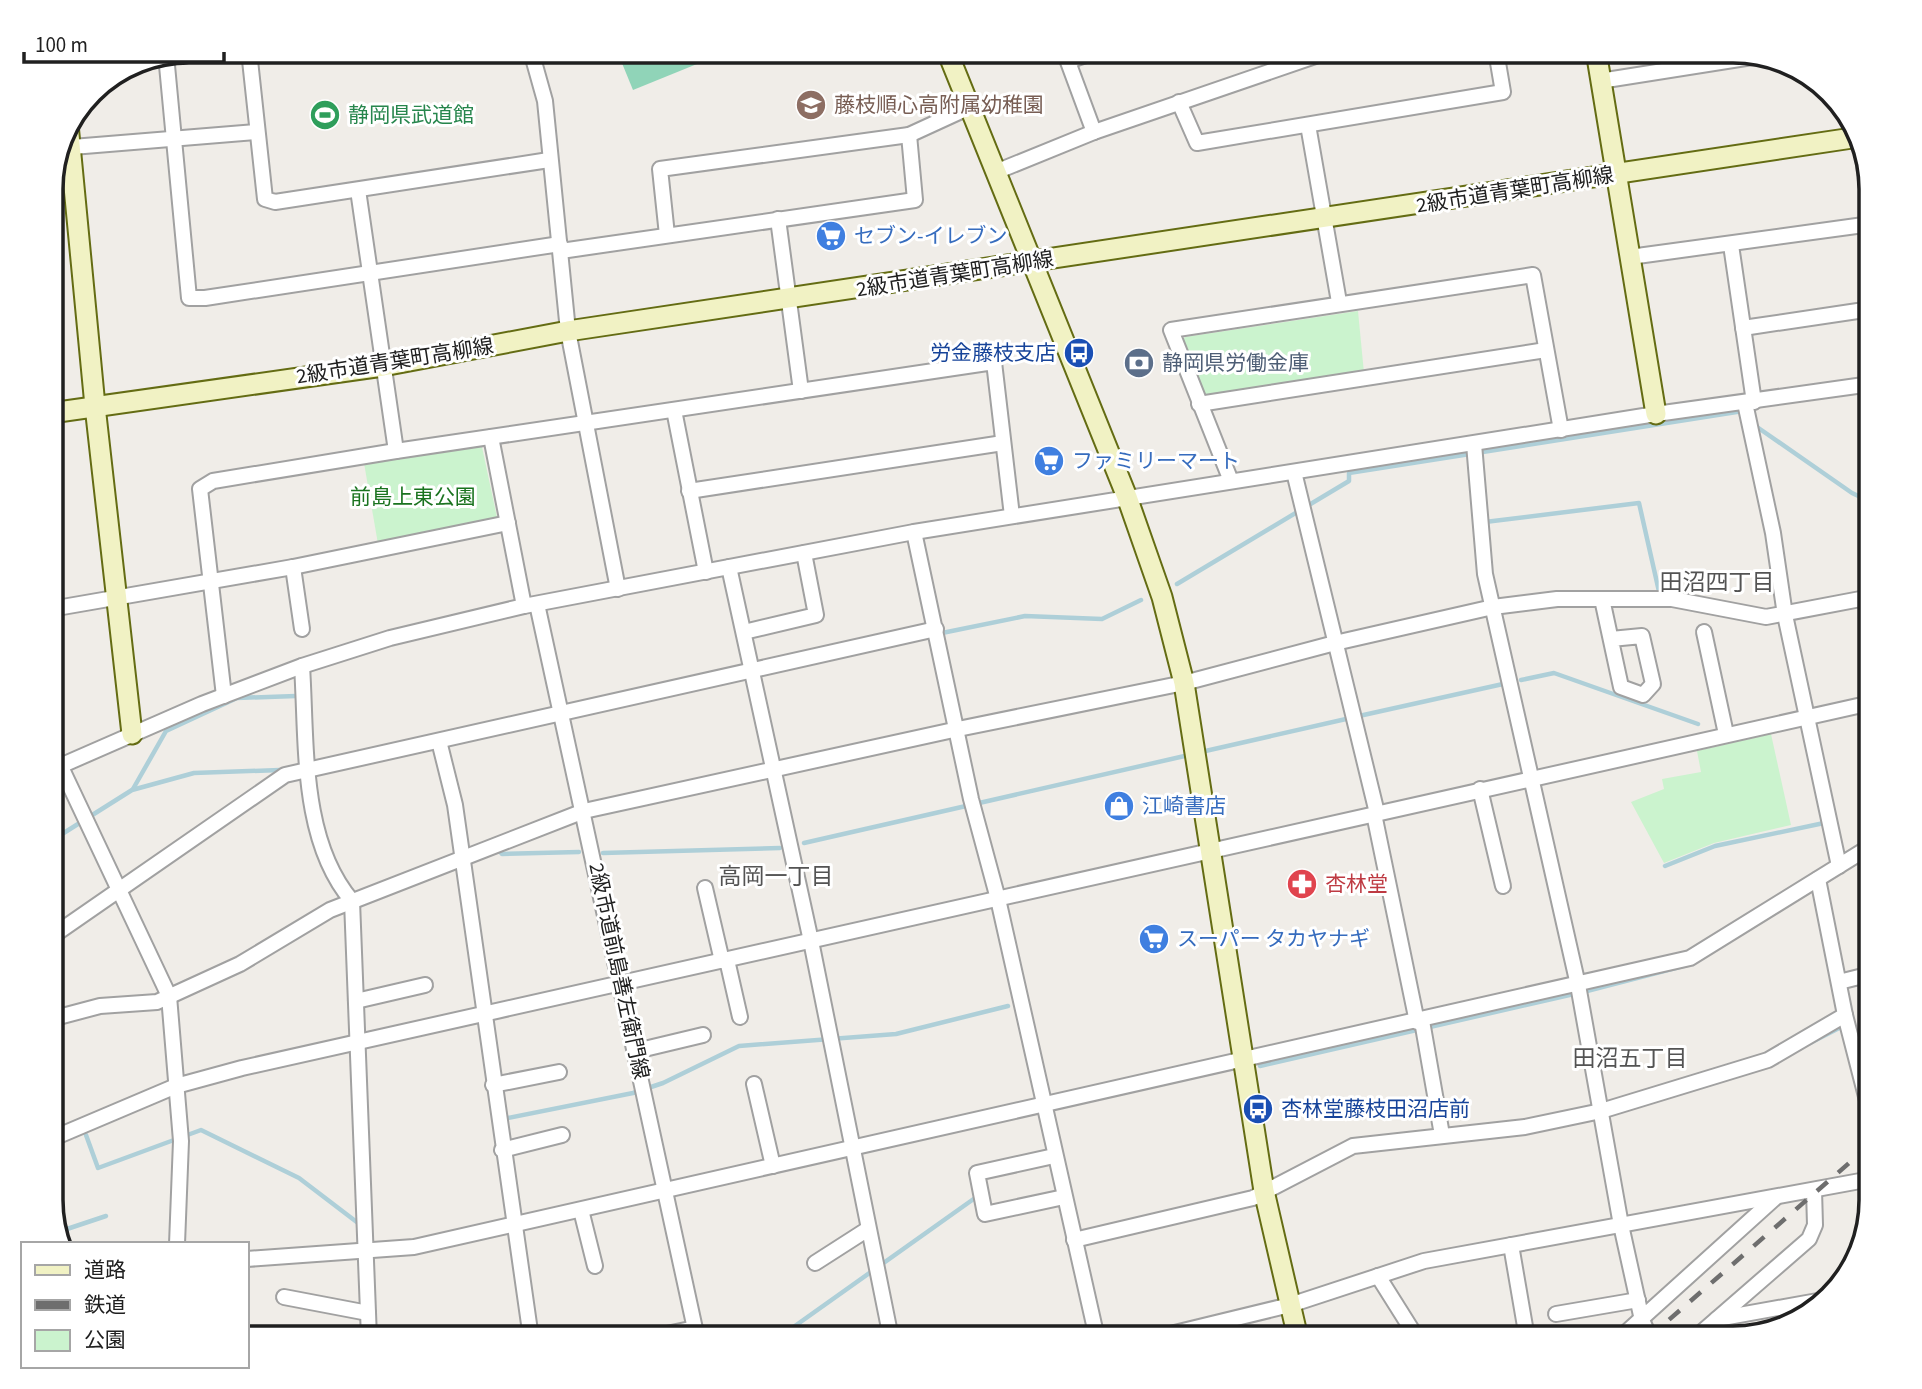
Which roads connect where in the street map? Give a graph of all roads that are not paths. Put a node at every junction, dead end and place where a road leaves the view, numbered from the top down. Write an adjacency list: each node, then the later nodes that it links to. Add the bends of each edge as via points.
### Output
1 (250, 63): 14 (street)
2 (534, 63): 21 (street, via 545,102)
3 (952, 63): 12 (street)
4 (1069, 63): 15 (street)
5 (1294, 63): 11 (street)
6 (1498, 63): 13 (street, via 1503,92)
7 (1597, 63): 10 (street)
8 (1714, 63): 10 (street)
9 (167, 65): 17 (street)
10 (1600, 81): 23 (street)
11 (1179, 102): 13 (street, via 1197,143); 15 (street)
12 (970, 107): 16 (street); 22 (street)
13 (1308, 125): 26 (street)
14 (256, 132): 17 (street); 24 (street, via 265,198 275,201)
15 (1094, 132): 22 (street)
16 (909, 135): 25 (street, via 915,200); 28 (street, via 660,169)
17 (174, 139): 19 (street); 33 (street, via 189,298)
18 (1848, 139): 23 (street, 2級市道青葉町高柳線)
19 (71, 147)
20 (66, 159): 44 (street)
21 (549, 160): 24 (street); 30 (street)
22 (998, 171): 32 (street)
23 (1616, 175): 26 (street, 2級市道青葉町高柳線); 31 (street)
24 (358, 190): 33 (street)
25 (778, 219): 28 (street); 34 (street)
26 (1326, 219): 32 (street, 2級市道青葉町高柳線); 35 (street)
27 (1859, 226): 29 (street)
28 (667, 235): 30 (street)
29 (1731, 245): 31 (street); 37 (street)
30 (560, 248): 33 (street); 38 (street)
31 (1630, 257): 48 (street)
32 (1035, 262): 34 (street, 2級市道青葉町高柳線); 58 (street, via 1065,349)
33 (371, 274): 40 (street)
34 (789, 299): 38 (street, 2級市道青葉町高柳線); 42 (street)
35 (1339, 302): 39 (street, via 1533,275); 43 (street, via 1171,330)
36 (1859, 311): 37 (street)
37 (1743, 328): 45 (street)
38 (568, 331): 40 (street, 2級市道青葉町高柳線); 49 (street)
39 (1546, 350): 43 (street); 50 (street)
40 (383, 366): 44 (street, 2級市道青葉町高柳線); 53 (street)
41 (1859, 386): 45 (street)
42 (801, 391): 46 (street); 52 (street, via 994,362)
43 (1199, 404): 56 (street)
44 (95, 406): 47 (street, 2級市道青葉町高柳線); 69 (street)
45 (1749, 406): 48 (street); 74 (street)
46 (674, 410): 49 (street); 57 (street)
47 (63, 411)
48 (1657, 414): 50 (street)
49 (586, 423): 51 (street); 67 (street)
50 (1561, 430): 54 (street)
51 (491, 437): 53 (street); 60 (street, 2級市道前島善左衛門線)
52 (1003, 443): 57 (street); 59 (street)
53 (396, 450): 66 (street, via 213,481 200,489)
54 (1474, 451): 55 (street); 73 (street, via 1485,574)
55 (1294, 472): 56 (street); 80 (street)
56 (1231, 481): 58 (street)
57 (689, 491): 65 (street)
58 (1127, 497): 59 (street); 83 (street, via 1164,604)
59 (1012, 516): 61 (street)
60 (508, 523): 63 (street); 71 (street, 2級市道前島善左衛門線)
61 (914, 532): 62 (street); 76 (street)
62 (804, 553): 64 (street); 77 (street, via 816,615)
63 (293, 567): 66 (street); 75 (street)
64 (729, 567): 65 (street); 77 (street)
65 (706, 572): 67 (street)
66 (212, 581): 69 (street); 84 (street)
67 (618, 589): 71 (street)
68 (1602, 598): 73 (street); 74 (street, via 1672,599 1766,617); 79 (street)
69 (115, 599): 72 (street); 89 (street)
70 (1859, 599): 74 (street)
71 (531, 605): 81 (street, via 390,638); 86 (street, 2級市道前島善左衛門線)
72 (63, 607)
73 (1493, 607): 80 (street); 95 (street)
74 (1784, 615): 87 (street)
75 (302, 629)
76 (936, 629): 82 (street); 88 (street)
77 (744, 632): 82 (street)
78 (1704, 632): 90 (street)
79 (1611, 639)
80 (1335, 643): 83 (street); 99 (street)
81 (302, 666): 84 (street); 93 (street)
82 (753, 671): 86 (street); 94 (street)
83 (1184, 683): 88 (street); 100 (street)
84 (224, 696): 89 (street)
85 (1859, 706): 87 (street)
86 (563, 712): 91 (street); 98 (street, 2級市道前島善左衛門線)
87 (1806, 717): 90 (street); 103 (street)
88 (958, 729): 94 (street); 108 (street)
89 (132, 734): 92 (street)
90 (1726, 734): 95 (street)
91 (439, 741): 93 (street); 102 (street)
92 (63, 766)
93 (308, 769): 107 (street, via 285,775); 109 (street, via 323,854)
94 (775, 769): 98 (street); 111 (street)
95 (1530, 778): 97 (street); 117 (street)
96 (63, 781): 107 (street)
97 (1480, 789): 99 (street); 105 (street)
98 (584, 811): 102 (street); 115 (street, 2級市道前島善左衛門線)
99 (1376, 813): 100 (street); 124 (street)
100 (1212, 851): 108 (street); 128 (street)
101 (1859, 854): 103 (street)
102 (461, 861): 109 (street); 120 (street)
103 (1839, 866): 104 (street)
104 (1818, 879): 114 (street); 117 (street, via 1690,958)
105 (1503, 886)
106 (705, 888): 112 (street)
107 (120, 890): 110 (street); 118 (street)
108 (998, 899): 111 (street); 134 (street)
109 (352, 901): 118 (street, via 240,964); 119 (street)
110 (63, 929)
111 (811, 941): 112 (street); 139 (street)
112 (724, 960): 115 (street); 123 (street)
113 (1859, 977): 114 (street)
114 (1839, 982): 121 (street)
115 (622, 983): 120 (street); 127 (street, 2級市道前島善左衛門線)
116 (425, 985): 119 (street)
117 (1579, 992): 124 (street); 135 (street)
118 (169, 996): 122 (street, via 157,1002 100,1006); 133 (street)
119 (356, 1001): 126 (street)
120 (484, 1014): 126 (street); 132 (street)
121 (1845, 1015): 129 (street); 135 (street, via 1768,1059)
122 (63, 1016)
123 (740, 1017)
124 (1421, 1026): 128 (street); 138 (street)
125 (702, 1035): 127 (street)
126 (359, 1041): 133 (street); 156 (street)
127 (636, 1051): 145 (street, 2級市道前島善左衛門線)
128 (1242, 1061): 134 (street); 146 (street)
129 (1859, 1069)
130 (559, 1072): 132 (street)
131 (754, 1084): 142 (street)
132 (493, 1085): 140 (street)
133 (176, 1086): 136 (street); 154 (street, via 181,1141)
134 (1043, 1106): 139 (street); 141 (street)
135 (1601, 1111): 138 (street, via 1525,1127); 151 (street)
136 (63, 1134)
137 (562, 1135): 140 (street)
138 (1443, 1135): 146 (street, via 1353,1146)
139 (851, 1149): 142 (street); 152 (street)
140 (502, 1150): 150 (street)
141 (1054, 1156): 147 (street); 147 (street, via 977,1173 985,1214)
142 (773, 1166): 145 (street)
143 (1859, 1181): 144 (street)
144 (1815, 1190): 148 (street); 167 (street, via 1815,1225 1809,1239)
145 (666, 1191): 149 (street); 171 (street, 2級市道前島善左衛門線)
146 (1264, 1191): 153 (street, via 1253,1198); 164 (street)
147 (1064, 1197): 153 (street)
148 (1776, 1197): 151 (street); 168 (street)
149 (581, 1210): 150 (street); 159 (street)
150 (513, 1225): 156 (street, via 414,1247); 170 (street)
151 (1621, 1225): 155 (street); 162 (street)
152 (868, 1229): 158 (street); 172 (street)
153 (1074, 1240): 173 (street)
154 (177, 1242)
155 (1511, 1245): 160 (street, via 1424,1261); 177 (street)
156 (366, 1252): 157 (street); 165 (street)
157 (248, 1259)
158 (815, 1263)
159 (595, 1266)
160 (1378, 1276): 164 (street); 176 (street)
161 (284, 1297): 165 (street)
162 (1638, 1300): 166 (street); 168 (street)
163 (1805, 1303): 167 (street)
164 (1290, 1305): 174 (street); 175 (street)
165 (368, 1313): 169 (street)
166 (1556, 1314)
167 (1716, 1319): 180 (street)
168 (1642, 1320): 178 (street); 179 (street)
169 (369, 1326)
170 (529, 1326)
171 (695, 1326)
172 (888, 1326)
173 (1094, 1326)
174 (1203, 1326)
175 (1295, 1326)
176 (1409, 1326)
177 (1525, 1326)
178 (1635, 1326)
179 (1645, 1326)
180 (1708, 1326)

